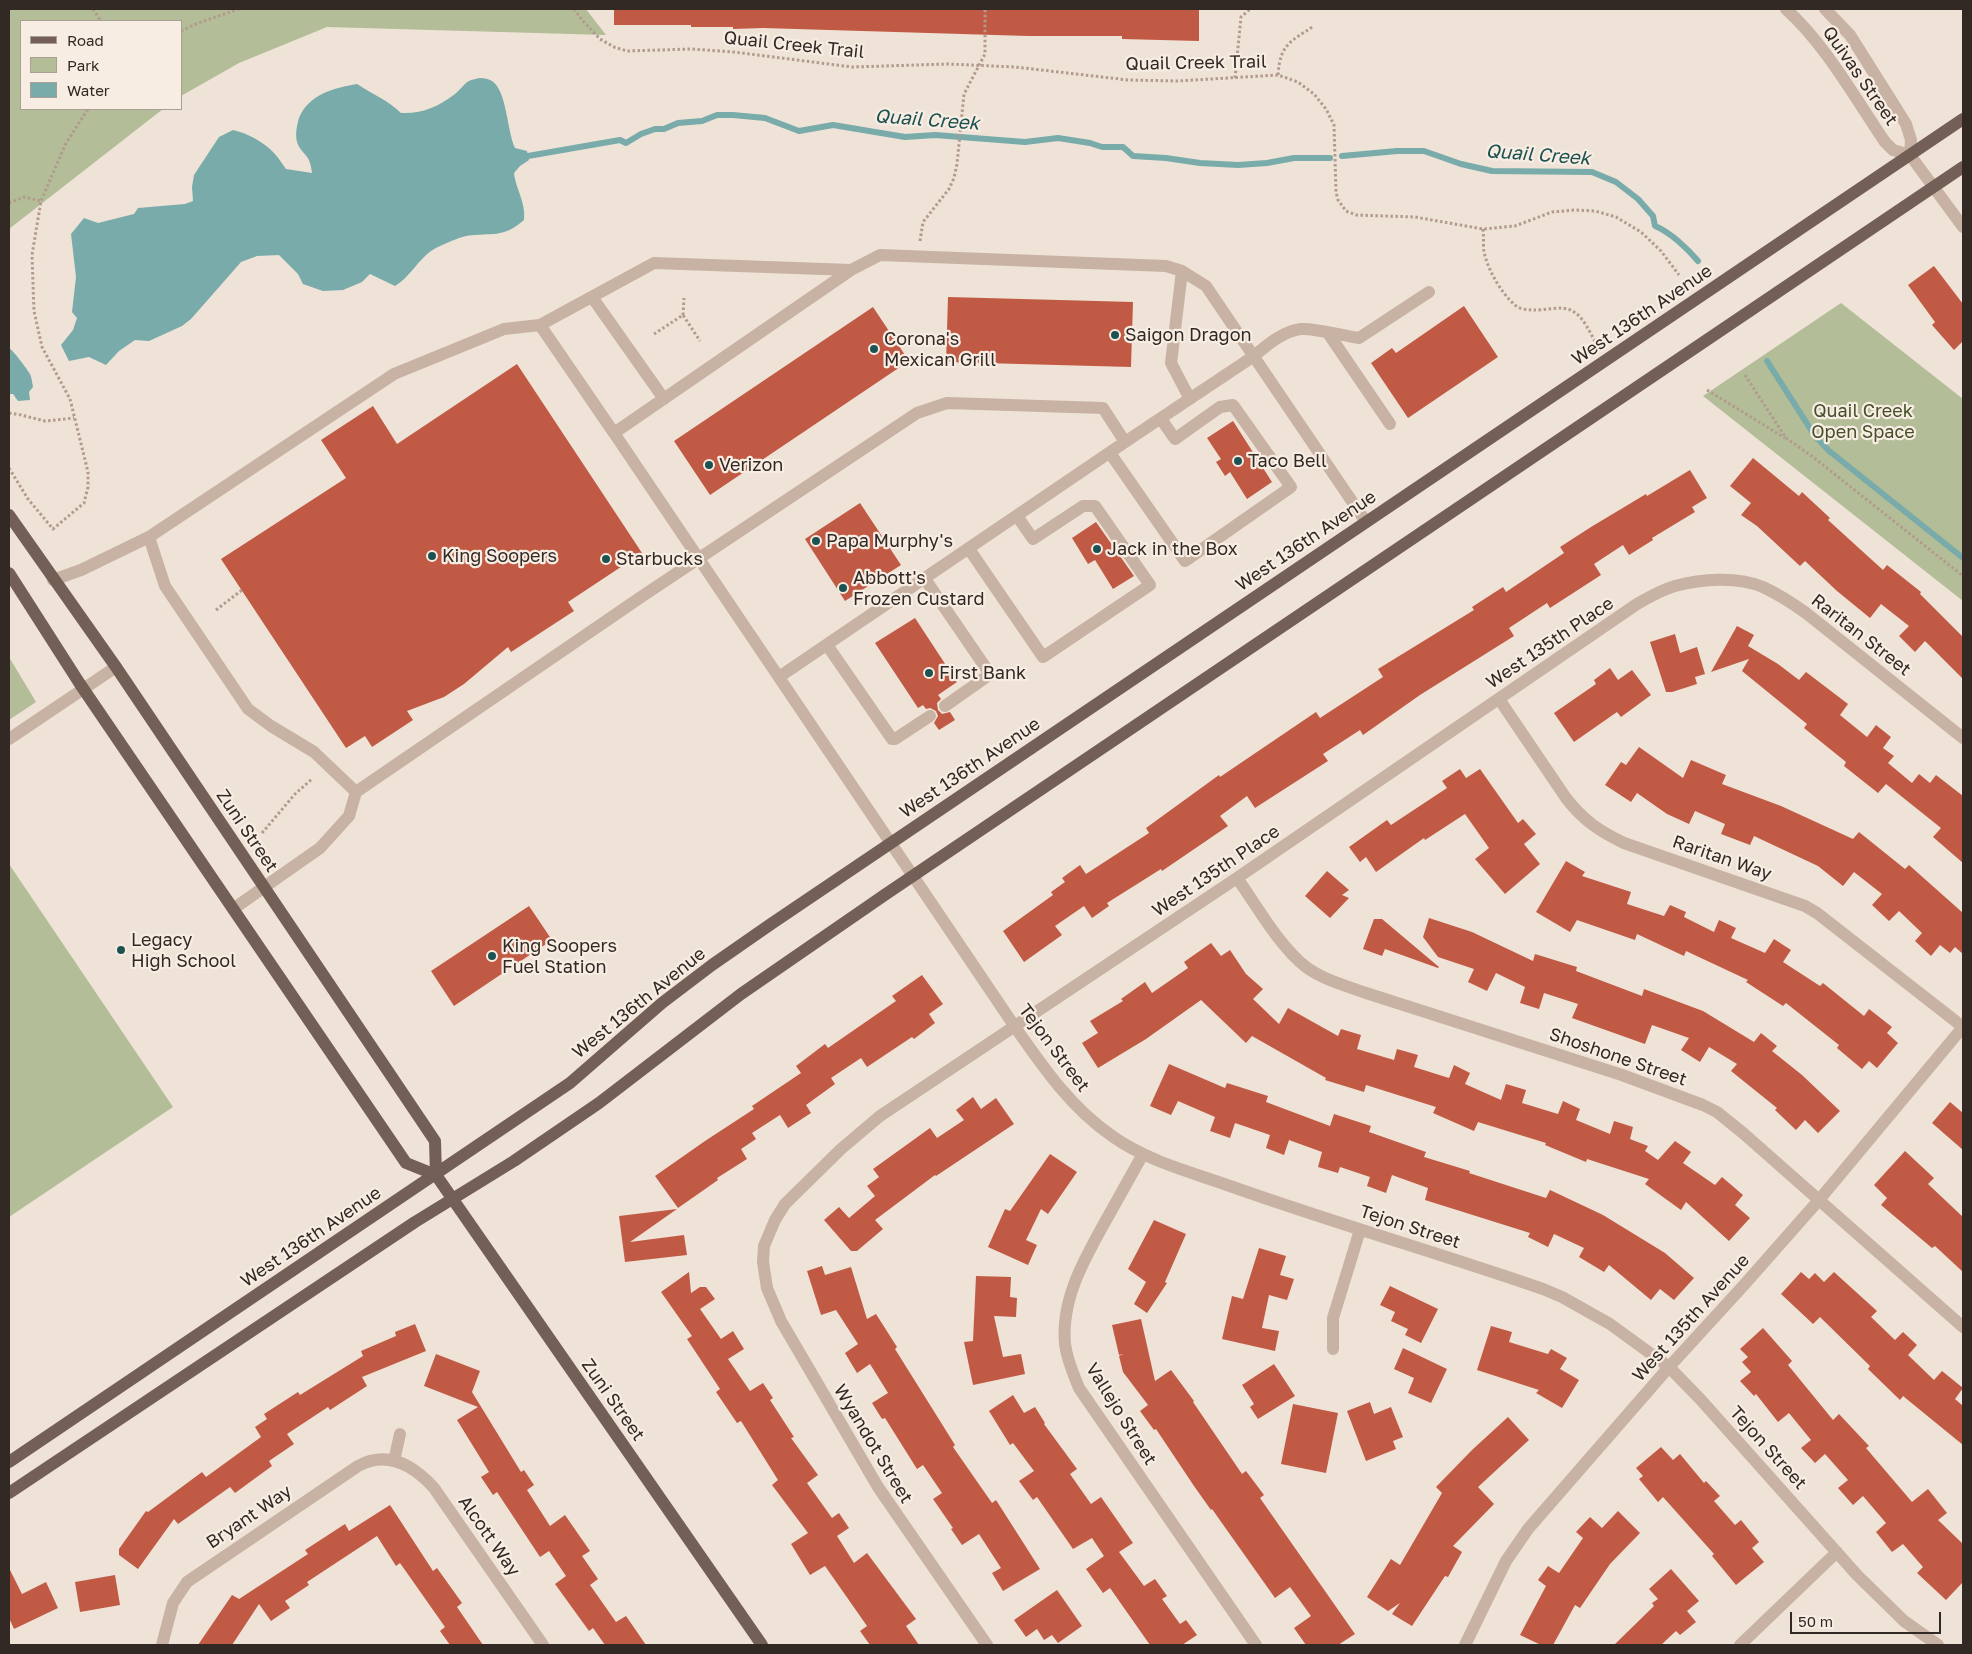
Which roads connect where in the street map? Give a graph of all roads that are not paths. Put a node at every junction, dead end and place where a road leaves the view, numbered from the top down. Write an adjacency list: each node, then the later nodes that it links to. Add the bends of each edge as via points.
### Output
1 (1786, 9): 4 (street, Quivas Street, via 1801,22 1819,46 1885,142 1893,150)
2 (1825, 9): 4 (street, Quivas Street, via 1850,35 1906,124 1911,140)
3 (1963, 119): 4 (main road, West 136th Avenue)
4 (1910, 155): 6 (street, Quivas Street); 24 (main road, West 136th Avenue)
5 (1963, 167): 6 (main road)
6 (1933, 187): 7 (street, Quivas Street); 43 (main road)
7 (1963, 227)
8 (851, 270): 9 (street, via 880,256 1166,266); 11 (street, via 654,263); 15 (street)
9 (1182, 271): 14 (street, via 1206,286); 16 (street, via 1171,363)
10 (1429, 292): 13 (street, via 1359,338)
11 (592, 297): 12 (street); 15 (street)
12 (540, 325): 19 (street, Tejon Street); 25 (street, via 504,330 394,374)
13 (1328, 333): 14 (street, via 1301,329 1272,341); 18 (street)
14 (1254, 356): 16 (street); 24 (street)
15 (664, 399): 19 (street)
16 (1190, 399): 17 (street)
17 (1161, 419): 20 (street); 21 (street, via 1175,439 1220,407 1233,404 1291,487 1184,561)
18 (1390, 424)
19 (614, 433): 27 (street, Tejon Street)
20 (1125, 442): 21 (street); 27 (street, via 1103,408 947,403 917,413)
21 (1110, 453): 23 (street)
22 (9, 515): 30 (main road, Zuni Street)
23 (1017, 516): 26 (street); 26 (street, via 1033,539 1083,506 1095,506 1150,585 1043,657)
24 (1366, 522): 42 (main road, West 136th Avenue)
25 (149, 537): 30 (street); 41 (street, via 165,586 248,709 314,752)
26 (969, 548): 29 (street)
27 (699, 558): 34 (street, Tejon Street); 41 (street)
28 (9, 573): 35 (main road)
29 (925, 578): 32 (street); 37 (street, via 989,675)
30 (53, 580): 33 (main road, Zuni Street)
31 (1725, 580): 36 (street, West 135th Place, via 1682,584 1657,593); 39 (street, Raritan Street, via 1762,587 1791,602)
32 (827, 645): 34 (street); 38 (street, via 892,739)
33 (116, 667): 35 (street); 45 (main road, Zuni Street)
34 (780, 676): 42 (street, Tejon Street)
35 (83, 689): 40 (street); 46 (main road)
36 (1499, 699): 44 (street, West 135th Place); 48 (street, Raritan Way, via 1566,798 1599,831 1624,844 1806,906)
37 (945, 706)
38 (930, 716)
39 (1963, 738)
40 (9, 739)
41 (356, 792): 45 (street, via 349,816 320,848)
42 (890, 844): 43 (street, Tejon Street); 50 (main road, West 136th Avenue, via 712,965 634,1026 570,1083)
43 (912, 876): 47 (street, Tejon Street); 51 (main road, via 741,994 599,1104)
44 (1237, 878): 47 (street, West 135th Place); 52 (street, Shoshone Street, via 1285,945 1312,971 1362,992 1622,1075 1704,1105 1743,1132)
45 (264, 889): 46 (street); 50 (main road, Zuni Street, via 435,1141)
46 (234, 909): 50 (main road, via 406,1163)
47 (1015, 1027): 49 (street, Tejon Street, via 1041,1065 1078,1108 1114,1138); 54 (street, West 135th Place, via 880,1116 841,1149 785,1204)
48 (1963, 1027): 52 (street, West 135th Avenue)
49 (1143, 1154): 53 (street, Tejon Street); 67 (street, Vallejo Street, via 1084,1260 1069,1298 1065,1343 1068,1361 1079,1388)
50 (436, 1175): 51 (main road, Zuni Street); 60 (main road, West 136th Avenue)
51 (452, 1199): 61 (main road); 65 (main road, Zuni Street)
52 (1818, 1200): 55 (street, Shoshone Street); 57 (street, West 135th Avenue)
53 (1360, 1230): 56 (street, via 1334,1318); 57 (street, Tejon Street, via 1480,1267 1562,1297 1610,1324)
54 (764, 1246): 66 (street, Wyandot Street, via 767,1288 782,1321 878,1487)
55 (1963, 1327)
56 (1333, 1349)
57 (1669, 1367): 62 (street, Tejon Street); 68 (street, West 135th Avenue, via 1516,1545)
58 (400, 1434): 59 (street)
59 (394, 1461): 63 (street, Bryant Way, via 368,1460 197,1573 173,1603); 64 (street, Alcott Way, via 422,1474 434,1488)
60 (9, 1462)
61 (9, 1493)
62 (1838, 1552): 69 (street); 70 (street, Tejon Street, via 1904,1621)
63 (162, 1645)
64 (543, 1645)
65 (762, 1645)
66 (987, 1645)
67 (1256, 1645)
68 (1465, 1645)
69 (1740, 1645)
70 (1938, 1645)

